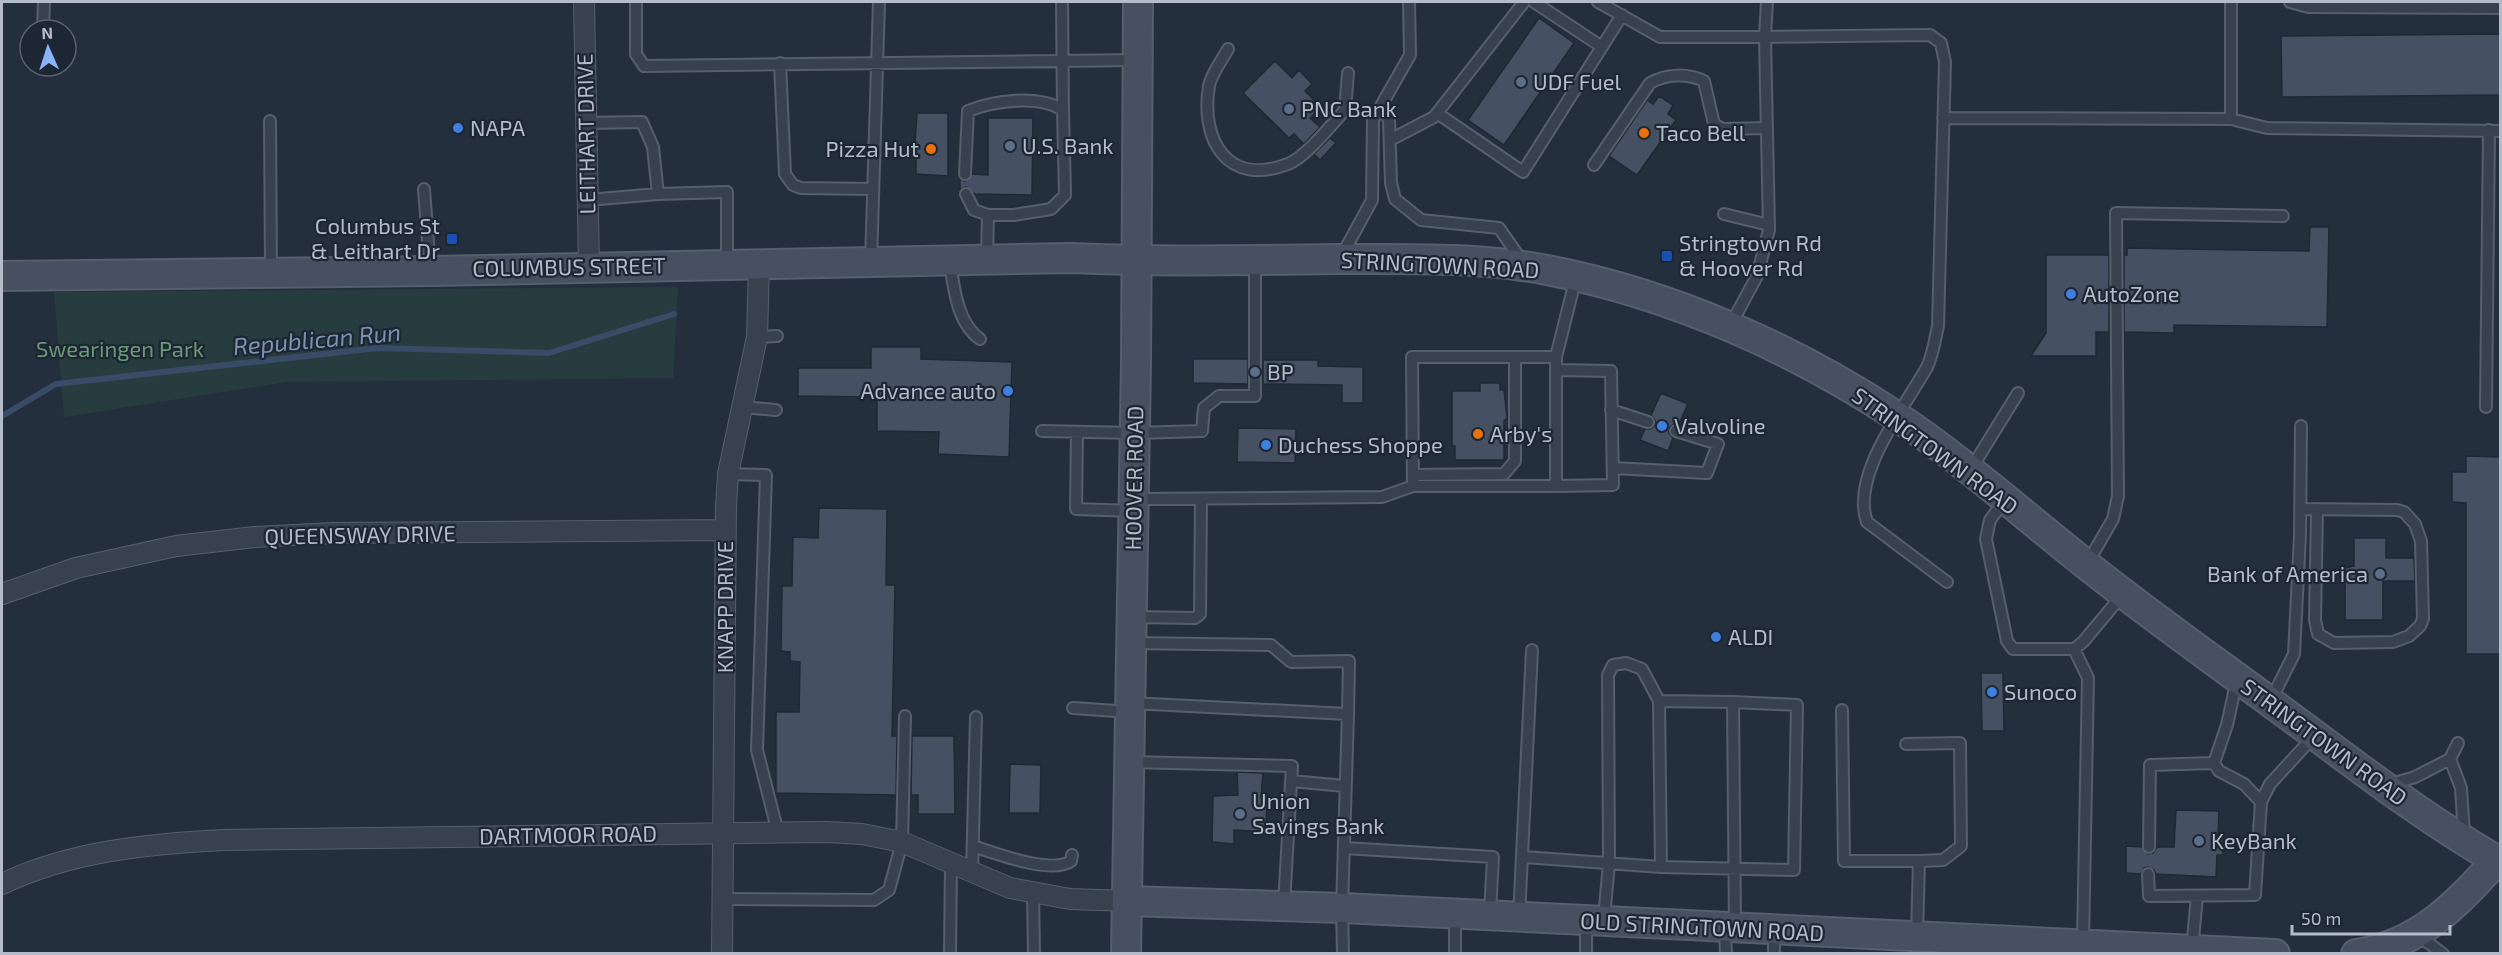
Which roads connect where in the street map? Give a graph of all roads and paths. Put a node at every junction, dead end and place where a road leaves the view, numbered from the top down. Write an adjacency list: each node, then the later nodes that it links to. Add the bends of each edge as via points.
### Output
1 (44, 2): 16 (lane)
2 (584, 2): 31 (street, LEITHART DRIVE)
3 (636, 2): 23 (lane, via 636,54 644,66)
4 (879, 2): 22 (lane)
5 (1062, 2): 21 (lane)
6 (1138, 2): 20 (main road, HOOVER ROAD)
7 (1409, 2): 25 (lane, via 1410,55)
8 (1524, 2): 27 (lane)
9 (1534, 2): 18 (lane)
10 (1598, 2): 15 (lane)
11 (1767, 2): 17 (lane)
12 (2231, 2): 29 (lane)
13 (2290, 2): 14 (lane, via 2308,8)
14 (2500, 8)
15 (1622, 15): 17 (lane, via 1660,37); 18 (lane)
16 (43, 18)
17 (1765, 37): 28 (lane, via 1930,35 1941,44 1945,62); 32 (lane)
18 (1602, 47): 27 (lane, via 1523,172)
19 (1228, 49): 24 (lane, via 1209,85 1210,135 1217,151 1237,166 1262,171 1290,163 1345,110)
20 (1138, 60): 21 (lane); 50 (main road, HOOVER ROAD)
21 (1064, 61): 22 (lane); 26 (lane)
22 (879, 62): 23 (lane); 38 (lane)
23 (780, 63): 38 (lane, via 788,181 801,188)
24 (1348, 73)
25 (1382, 107): 34 (lane, via 1389,120); 47 (lane, via 1373,120 1372,200)
26 (1062, 110): 36 (lane, via 1033,102 984,104 968,111); 43 (lane, via 1065,195 1051,209)
27 (1437, 113): 34 (lane)
28 (1943, 118): 29 (lane); 70 (lane, via 1938,326 1928,365)
29 (2231, 119): 33 (lane, via 2267,128)
30 (270, 121): 57 (lane)
31 (586, 123): 39 (lane, via 642,122 653,147); 41 (street, LEITHART DRIVE)
32 (1767, 128): 35 (lane, via 1723,129 1714,124 1704,81 1695,76 1662,76 1650,83); 45 (lane)
33 (2495, 130): 67 (lane)
34 (1390, 140): 55 (lane, via 1395,199 1421,220 1499,228)
35 (1594, 165)
36 (965, 174)
37 (424, 189): 56 (lane)
38 (873, 189): 51 (lane)
39 (658, 194): 41 (lane); 52 (lane, via 727,192)
40 (966, 194): 43 (lane, via 974,210)
41 (588, 200): 54 (street, LEITHART DRIVE)
42 (1724, 213): 45 (lane)
43 (988, 215): 46 (lane)
44 (2283, 216): 88 (lane, via 2116,213 2118,496 2113,519)
45 (1768, 225): 60 (lane, via 1757,276)
46 (987, 259): 48 (main road, COLUMBUS STREET); 50 (main road, COLUMBUS STREET)
47 (1340, 259): 49 (main road, STRINGTOWN ROAD); 55 (main road, STRINGTOWN ROAD, via 1401,258)
48 (950, 260): 51 (main road, COLUMBUS STREET); 61 (lane, via 959,305 967,326)
49 (1255, 260): 50 (main road, STRINGTOWN ROAD); 76 (lane, via 1255,396 1219,396 1204,408 1202,431)
50 (1137, 261): 76 (main road, HOOVER ROAD)
51 (871, 262): 53 (main road, COLUMBUS STREET)
52 (727, 264): 53 (main road, COLUMBUS STREET); 54 (main road, COLUMBUS STREET)
53 (759, 264): 66 (street, KNAPP DRIVE, via 767,336)
54 (589, 266): 56 (main road, COLUMBUS STREET)
55 (1527, 267): 59 (main road, STRINGTOWN ROAD)
56 (430, 271): 57 (main road, COLUMBUS STREET)
57 (271, 274): 58 (main road, COLUMBUS STREET)
58 (2, 276)
59 (1576, 277): 60 (main road, STRINGTOWN ROAD, via 1657,300); 63 (lane)
60 (1730, 327): 70 (main road, STRINGTOWN ROAD, via 1831,377)
61 (980, 339)
62 (1515, 357): 63 (lane); 80 (lane, via 1515,461 1504,474); 80 (lane, via 1412,357)
63 (1556, 357): 64 (lane)
64 (1557, 370): 69 (lane, via 1611,371); 81 (lane)
65 (2018, 393): 78 (lane)
66 (742, 407): 68 (lane); 79 (street, KNAPP DRIVE)
67 (2486, 407)
68 (776, 410)
69 (1611, 410): 71 (lane); 77 (lane)
70 (1898, 418): 78 (main road, STRINGTOWN ROAD); 89 (lane, via 1870,469 1862,507 1867,522)
71 (1648, 422)
72 (2301, 426): 85 (lane)
73 (1042, 431): 75 (lane)
74 (1676, 431): 77 (lane, via 1718,444 1707,473)
75 (1077, 432): 76 (lane); 84 (lane, via 1076,509)
76 (1135, 433): 84 (main road, HOOVER ROAD)
77 (1613, 468): 81 (lane, via 1613,485)
78 (1969, 472): 83 (main road, STRINGTOWN ROAD)
79 (728, 474): 87 (street, KNAPP DRIVE); 116 (lane, via 766,475 757,750)
80 (1413, 480): 81 (lane); 82 (lane, via 1382,497)
81 (1557, 486)
82 (1201, 499): 84 (lane); 92 (lane, via 1200,614)
83 (2005, 500): 88 (main road, STRINGTOWN ROAD); 93 (lane, via 1990,520 1986,539 2007,640 2013,649)
84 (1133, 505): 92 (main road, HOOVER ROAD)
85 (2300, 509): 86 (lane); 98 (lane, via 2294,654)
86 (2317, 509): 86 (lane, via 2315,620 2321,638 2334,643 2393,642 2414,633 2423,619 2421,541 2415,524 2397,510)
87 (725, 530): 91 (street, QUEENSWAY DRIVE, via 255,537 176,546 76,568); 115 (street, KNAPP DRIVE)
88 (2087, 565): 90 (main road, STRINGTOWN ROAD)
89 (1947, 582)
90 (2124, 593): 93 (lane); 95 (main road, STRINGTOWN ROAD)
91 (2, 594)
92 (1131, 630): 100 (main road, HOOVER ROAD); 102 (lane, via 1271,645 1291,662 1349,661)
93 (2074, 649): 148 (lane, via 2088,678)
94 (1532, 650): 123 (lane)
95 (2237, 678): 98 (main road, STRINGTOWN ROAD); 110 (lane)
96 (1659, 701): 97 (lane); 127 (lane, via 1642,669 1626,663 1613,665 1608,675); 128 (lane)
97 (1733, 702): 129 (lane); 129 (lane, via 1797,705 1794,870)
98 (2270, 702): 105 (main road, STRINGTOWN ROAD)
99 (1073, 708): 100 (lane)
100 (1130, 708): 102 (lane); 109 (main road, HOOVER ROAD)
101 (1842, 710): 124 (lane, via 1844,861)
102 (1348, 714): 112 (lane)
103 (905, 716): 118 (lane)
104 (976, 717): 119 (lane)
105 (2315, 735): 113 (main road, STRINGTOWN ROAD); 114 (lane, via 2270,784)
106 (2458, 743): 108 (lane)
107 (1906, 744): 124 (lane, via 1960,743 1960,846 1943,860)
108 (2450, 759): 113 (lane, via 2415,777); 117 (lane, via 2461,788)
109 (1130, 762): 111 (lane, via 1292,766); 136 (main road, HOOVER ROAD)
110 (2214, 763): 114 (lane); 120 (lane, via 2150,765)
111 (1291, 781): 112 (lane); 137 (lane)
112 (1346, 786): 121 (lane)
113 (2385, 786): 117 (main road, STRINGTOWN ROAD)
114 (2261, 802): 134 (lane, via 2255,895)
115 (724, 833): 116 (street, DARTMOOR ROAD); 132 (street, DARTMOOR ROAD, via 144,844 72,859); 135 (street, KNAPP DRIVE)
116 (778, 833): 118 (street, DARTMOOR ROAD, via 862,834)
117 (2465, 841): 125 (main road, STRINGTOWN ROAD)
118 (902, 842): 126 (street, DARTMOOR ROAD); 135 (lane, via 889,890 874,900)
119 (973, 846): 122 (lane, via 1043,864 1065,865); 130 (lane)
120 (2149, 847)
121 (1344, 848): 138 (lane); 140 (lane, via 1493,857)
122 (1072, 855)
123 (1523, 857): 127 (lane); 141 (lane)
124 (1919, 861): 145 (lane)
125 (2499, 861): 143 (main road, via 2451,909)
126 (951, 863): 130 (street, DARTMOOR ROAD); 151 (lane)
127 (1609, 863): 128 (lane); 142 (lane)
128 (1661, 867): 129 (lane)
129 (1735, 870): 144 (lane)
130 (972, 873): 133 (street, DARTMOOR ROAD, via 1010,888)
131 (2148, 874): 134 (lane, via 2149,896)
132 (2, 884)
133 (1033, 892): 136 (street, DARTMOOR ROAD, via 1088,901); 152 (lane)
134 (2197, 896): 149 (lane)
135 (723, 899): 150 (street, KNAPP DRIVE)
136 (1129, 901): 137 (main road, OLD STRINGTOWN ROAD); 153 (main road, HOOVER ROAD)
137 (1284, 906): 138 (main road, OLD STRINGTOWN ROAD)
138 (1342, 908): 139 (main road, OLD STRINGTOWN ROAD); 154 (lane)
139 (1455, 914): 140 (main road, OLD STRINGTOWN ROAD); 155 (lane)
140 (1490, 916): 141 (main road, OLD STRINGTOWN ROAD)
141 (1518, 917): 142 (main road, OLD STRINGTOWN ROAD)
142 (1595, 921): 144 (main road, OLD STRINGTOWN ROAD); 156 (lane)
143 (2417, 934): 158 (main road, via 2384,948); 159 (lane)
144 (1729, 937): 146 (main road, OLD STRINGTOWN ROAD)
145 (1917, 938): 146 (main road, OLD STRINGTOWN ROAD); 147 (main road, OLD STRINGTOWN ROAD)
146 (1774, 942)
147 (1946, 946): 148 (main road, OLD STRINGTOWN ROAD)
148 (2083, 946): 149 (main road, OLD STRINGTOWN ROAD)
149 (2179, 951): 157 (main road, OLD STRINGTOWN ROAD)
150 (722, 954)
151 (950, 954)
152 (1034, 954)
153 (1126, 954)
154 (1343, 954)
155 (1455, 954)
156 (1586, 954)
157 (2275, 954)
158 (2356, 954)
159 (2443, 954)

